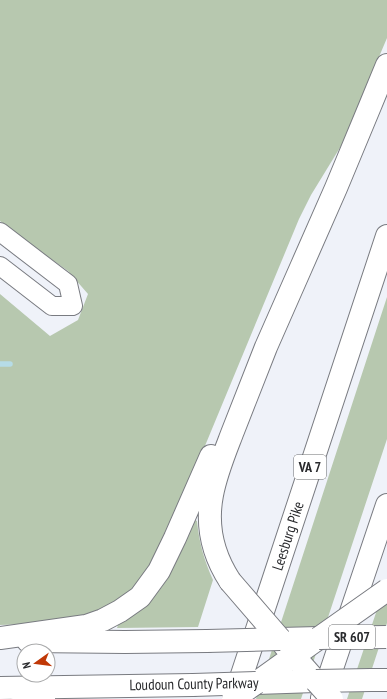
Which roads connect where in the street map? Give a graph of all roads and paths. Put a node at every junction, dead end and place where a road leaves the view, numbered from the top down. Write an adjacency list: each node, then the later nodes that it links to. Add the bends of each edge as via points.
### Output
1 (387, 65): 5 (main road)
2 (0, 232): 4 (street, via 68,284 73,306 52,306)
3 (387, 236): 18 (main road, Leesburg Pike / VA 7)
4 (0, 266)
5 (253, 378): 10 (main road, via 209,460 159,571 140,597 120,612 86,626); 11 (main road, bridge, via 212,495 211,535 222,569)
6 (387, 505): 16 (main road)
7 (387, 590): 9 (main road, bridge)
8 (386, 637): 9 (main road, SR 607, bridge)
9 (319, 638): 11 (main road, SR 607); 12 (main road)
10 (0, 639): 11 (main road, SR 607, bridge, via 125,642)
11 (280, 639): 12 (main road)
12 (294, 656): 14 (main road); 16 (main road)
13 (379, 680): 16 (main road, Loudoun County Parkway, bridge)
14 (256, 683): 15 (main road, Loudoun County Parkway, bridge); 16 (main road, Loudoun County Parkway); 18 (main road, bridge)
15 (7, 688): 17 (main road)
16 (319, 690): 19 (main road, bridge)
17 (44, 699)
18 (233, 699)
19 (332, 699)

